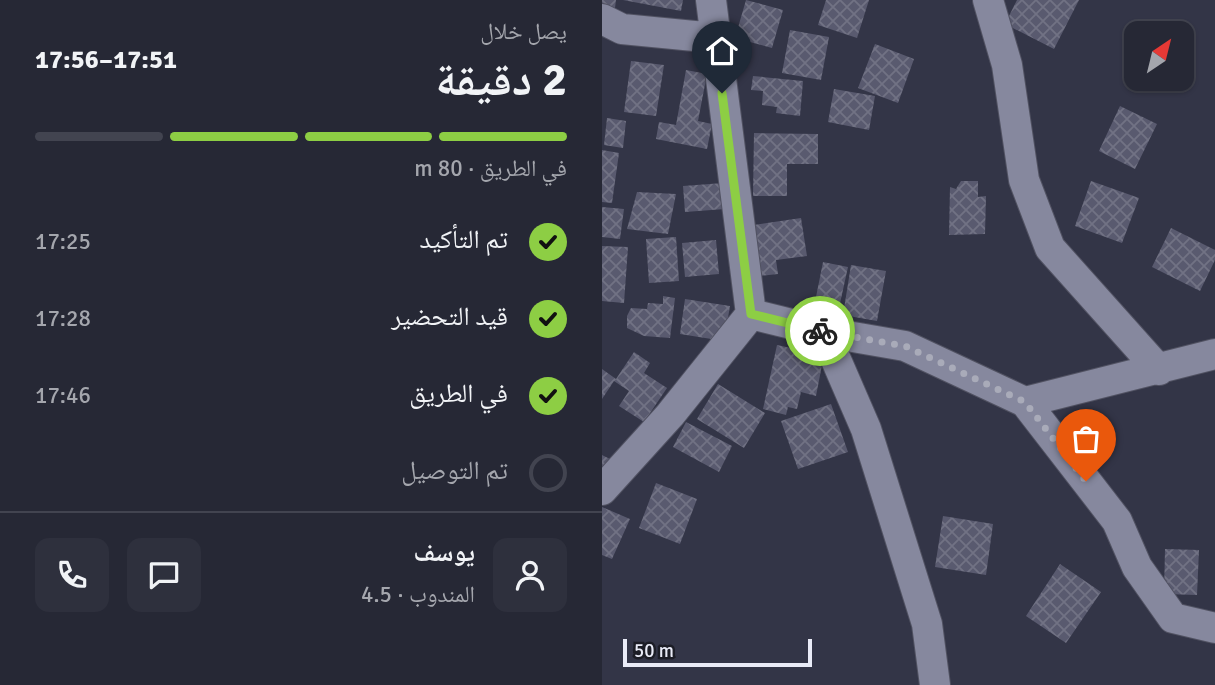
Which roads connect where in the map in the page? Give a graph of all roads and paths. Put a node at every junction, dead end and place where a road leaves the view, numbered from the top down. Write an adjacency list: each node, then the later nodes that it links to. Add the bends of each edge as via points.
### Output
1 (711, 0): 4 (street)
2 (988, 0): 8 (street, via 1007,65 1024,180 1050,248)
3 (602, 19): 4 (street, via 622,29)
4 (715, 38): 5 (street)
5 (751, 314): 6 (street); 10 (street)
6 (824, 332): 9 (street, via 905,346); 12 (street, via 866,429 928,624)
7 (1215, 354): 8 (street)
8 (1159, 370): 9 (street)
9 (1025, 402): 11 (street, via 1117,521 1137,567 1173,618)
10 (602, 491)
11 (1215, 628)
12 (934, 685)

